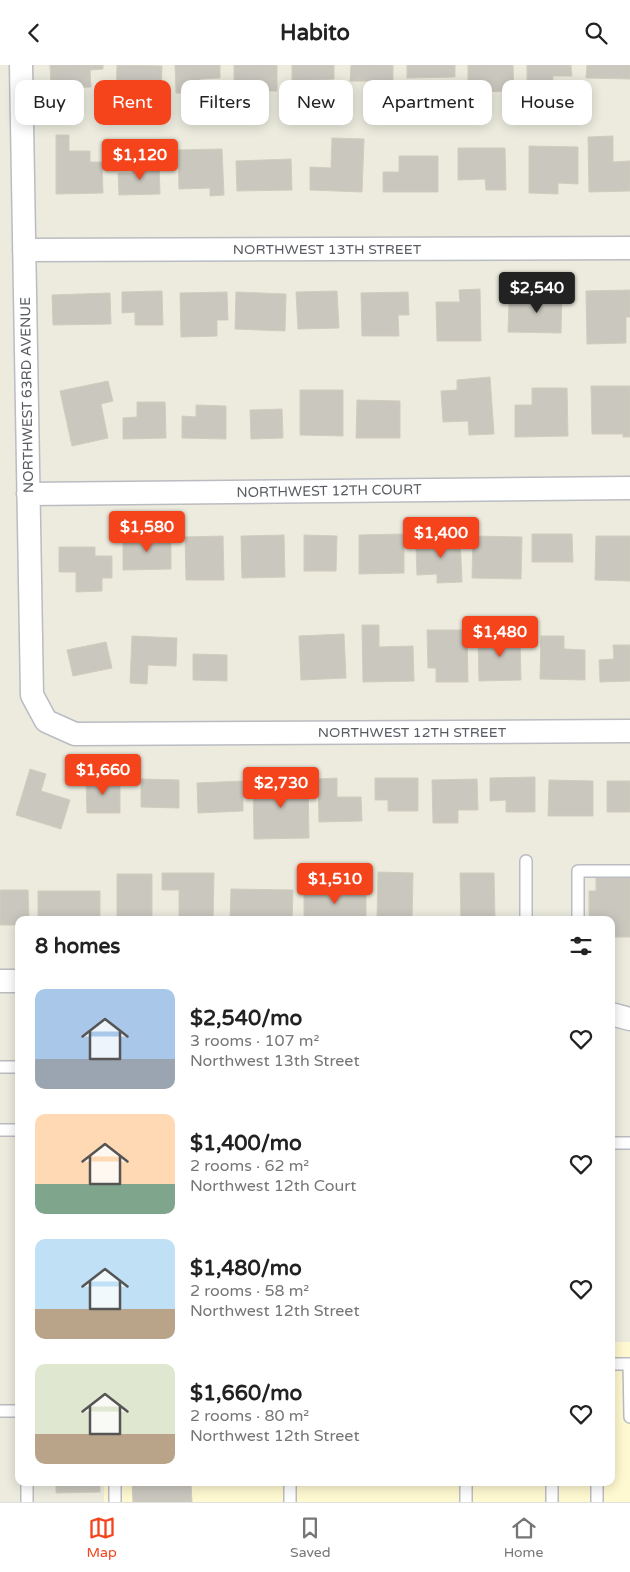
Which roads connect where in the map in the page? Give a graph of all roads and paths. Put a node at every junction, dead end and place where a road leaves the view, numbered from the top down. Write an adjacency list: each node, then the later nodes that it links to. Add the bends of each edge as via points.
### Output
1 (21, 65): 3 (street, NORTHWEST 63RD AVENUE)
2 (630, 248): 3 (street, NORTHWEST 13TH STREET)
3 (24, 250): 5 (street, NORTHWEST 63RD AVENUE)
4 (630, 488): 5 (street, NORTHWEST 12TH COURT)
5 (28, 494): 6 (street, NORTHWEST 63RD AVENUE, via 32,695)
6 (46, 721): 7 (street, NORTHWEST 12TH STREET, via 75,734)
7 (630, 731)
8 (526, 861): 10 (lane)
9 (630, 871): 11 (lane, via 578,871)
10 (526, 916)
11 (578, 916)
12 (0, 981): 13 (street)
13 (15, 981)
14 (615, 1015): 15 (street)
15 (630, 1019)
16 (0, 1067): 17 (lane)
17 (15, 1067)
18 (0, 1129): 19 (lane)
19 (15, 1130)
20 (615, 1143): 21 (lane)
21 (630, 1143)
22 (615, 1364): 23 (lane)
23 (629, 1364): 26 (lane)
24 (0, 1411): 25 (lane)
25 (15, 1411)
26 (630, 1417)
27 (27, 1486): 33 (lane)
28 (115, 1486): 34 (lane)
29 (290, 1486): 35 (lane)
30 (466, 1486): 36 (lane)
31 (552, 1486): 37 (lane)
32 (597, 1486): 38 (lane)
33 (27, 1502)
34 (115, 1502)
35 (290, 1502)
36 (466, 1502)
37 (552, 1502)
38 (597, 1502)

